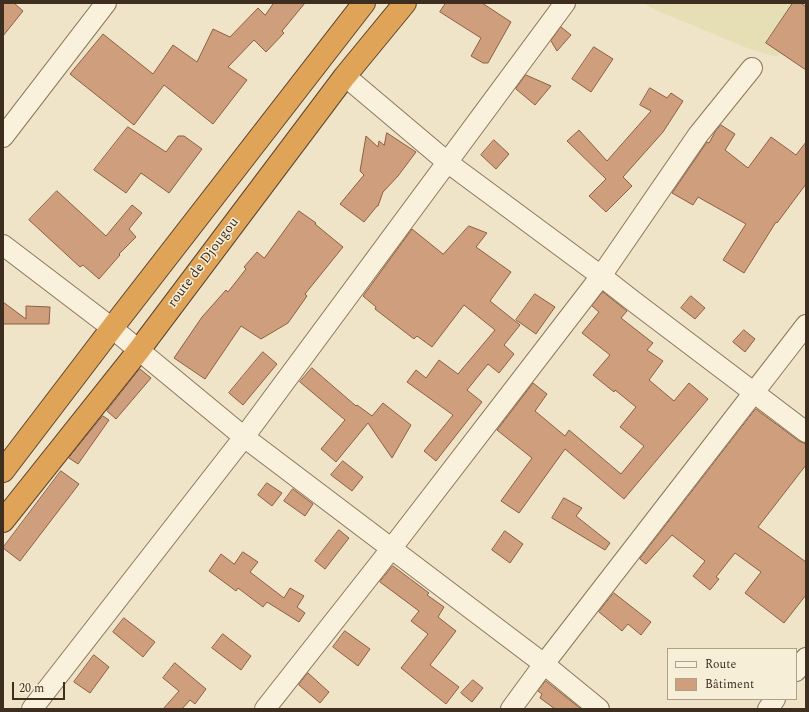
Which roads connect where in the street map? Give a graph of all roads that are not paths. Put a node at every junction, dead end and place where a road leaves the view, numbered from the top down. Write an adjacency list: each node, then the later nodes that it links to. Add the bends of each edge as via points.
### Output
1 (106, 3): 7 (street)
2 (364, 3): 12 (highway)
3 (404, 3): 6 (highway, route de Djougou)
4 (565, 3): 8 (street)
5 (752, 68): 10 (street, via 698,135)
6 (345, 76): 8 (street); 13 (highway, route de Djougou)
7 (3, 137)
8 (447, 162): 10 (street); 16 (street)
9 (3, 245): 12 (street)
10 (601, 276): 14 (street); 19 (street)
11 (806, 325): 14 (street)
12 (112, 328): 13 (street); 17 (highway)
13 (139, 350): 16 (street); 18 (highway, route de Djougou)
14 (754, 393): 15 (street); 21 (street)
15 (806, 432)
16 (244, 437): 19 (street); 24 (street)
17 (3, 471)
18 (3, 521)
19 (391, 549): 21 (street); 25 (street)
20 (806, 658): 22 (street)
21 (544, 664): 26 (street); 27 (street)
22 (797, 670)
23 (775, 700): 28 (street)
24 (32, 709)
25 (265, 709)
26 (511, 709)
27 (599, 709)
28 (768, 709)

